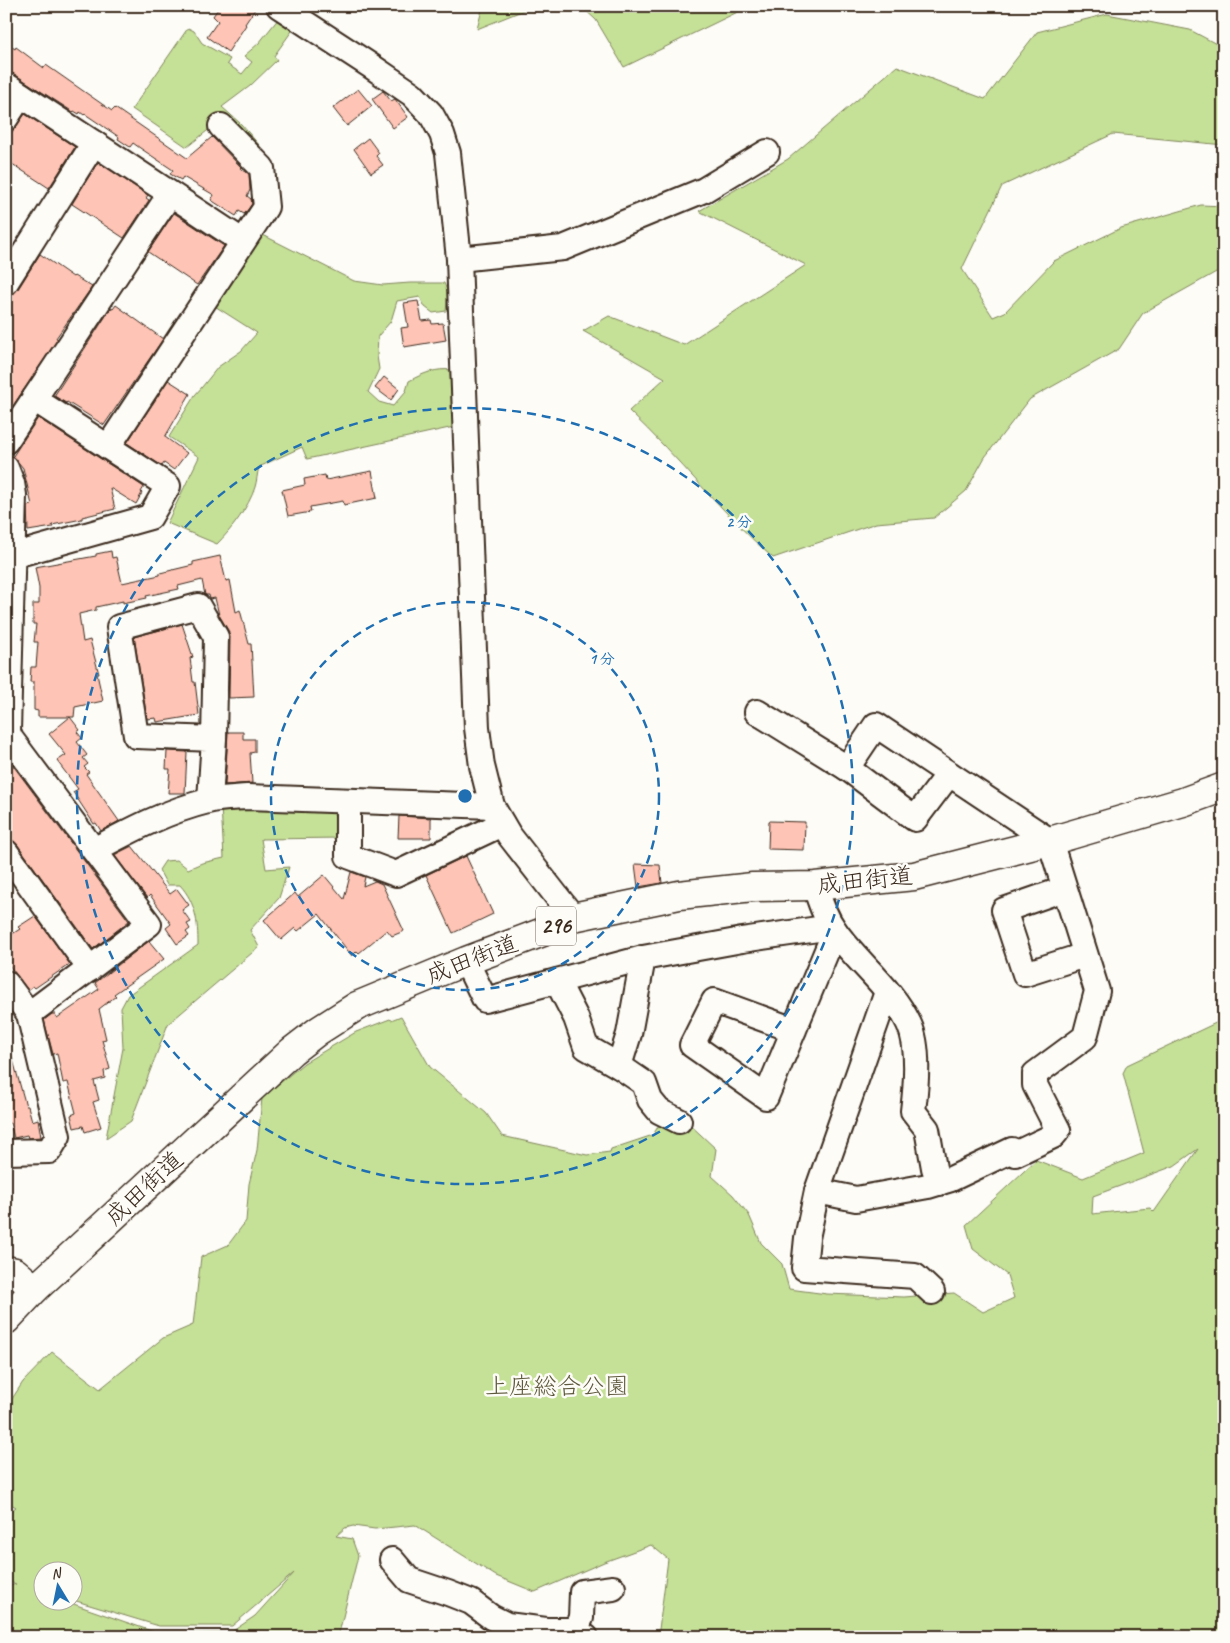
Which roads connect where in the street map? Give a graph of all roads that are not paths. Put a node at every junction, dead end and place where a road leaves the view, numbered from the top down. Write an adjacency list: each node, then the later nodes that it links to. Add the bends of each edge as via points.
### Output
1 (279, 6): 9 (street, via 412,94 431,114 448,153)
2 (14, 90): 3 (street); 5 (street)
3 (6, 118)
4 (221, 126): 8 (street, via 262,168 266,207)
5 (94, 144): 7 (street); 10 (street)
6 (766, 152): 9 (street, via 704,190 564,248)
7 (170, 194): 8 (street); 11 (street)
8 (242, 241): 13 (street)
9 (459, 259): 25 (street, via 477,728 482,766)
10 (6, 282)
11 (34, 399): 12 (street); 13 (street)
12 (6, 441)
13 (108, 447): 15 (street, via 168,486 150,517)
14 (6, 468): 15 (street, via 14,495)
15 (12, 556): 16 (street)
16 (8, 648): 18 (street)
17 (757, 712): 20 (street)
18 (7, 733): 27 (street)
19 (214, 739): 19 (street, via 216,638 198,606 119,627 136,736); 23 (street)
20 (846, 768): 21 (street, via 876,725); 21 (street, via 915,819)
21 (949, 774): 26 (street)
22 (1224, 787): 26 (highway, 成田街道 / 296)
23 (210, 800): 24 (street, via 247,797); 27 (street, via 170,813)
24 (348, 800): 25 (street); 25 (street, via 348,856 396,874)
25 (497, 815): 31 (street)
26 (1050, 841): 29 (highway, 成田街道 / 296, via 914,876); 30 (street)
27 (94, 850): 36 (street, via 149,924)
28 (6, 852): 36 (street)
29 (815, 886): 31 (highway, 成田街道 / 296, via 679,895); 32 (street, via 824,914)
30 (1064, 889): 33 (street); 33 (street, via 1004,910 1025,974)
31 (573, 917): 35 (highway, 成田街道 / 296)
32 (833, 928): 34 (street); 39 (street); 41 (street)
33 (1085, 955): 45 (street, via 1097,991 1085,1037 1035,1074 1035,1085 1058,1130 1053,1136 1015,1154 1012,1150)
34 (643, 958): 37 (street); 42 (street, via 629,1034)
35 (466, 961): 37 (street, via 485,1000); 48 (highway, 成田街道 / 296, via 357,1006 318,1031 292,1051)
36 (90, 969): 40 (street)
37 (557, 981): 42 (street, via 576,1018 586,1047)
38 (6, 983): 40 (street)
39 (887, 992): 45 (street, via 910,1025 916,1051 913,1111 927,1129); 46 (street)
40 (29, 1014): 44 (street, via 58,1136 49,1151)
41 (794, 1030)
42 (619, 1066): 43 (street, via 644,1083 650,1100 659,1111)
43 (679, 1121)
44 (6, 1152)
45 (939, 1183): 46 (street, via 856,1199)
46 (816, 1191): 49 (street, via 804,1268 915,1276)
47 (6, 1270): 48 (highway, via 15,1272)
48 (35, 1289): 50 (highway, 成田街道 / 296)
49 (932, 1292)
50 (6, 1320)
51 (392, 1560): 54 (street, via 409,1580 471,1602 507,1625)
52 (613, 1588): 53 (street, via 582,1592)
53 (580, 1633): 54 (street)
54 (544, 1634)

